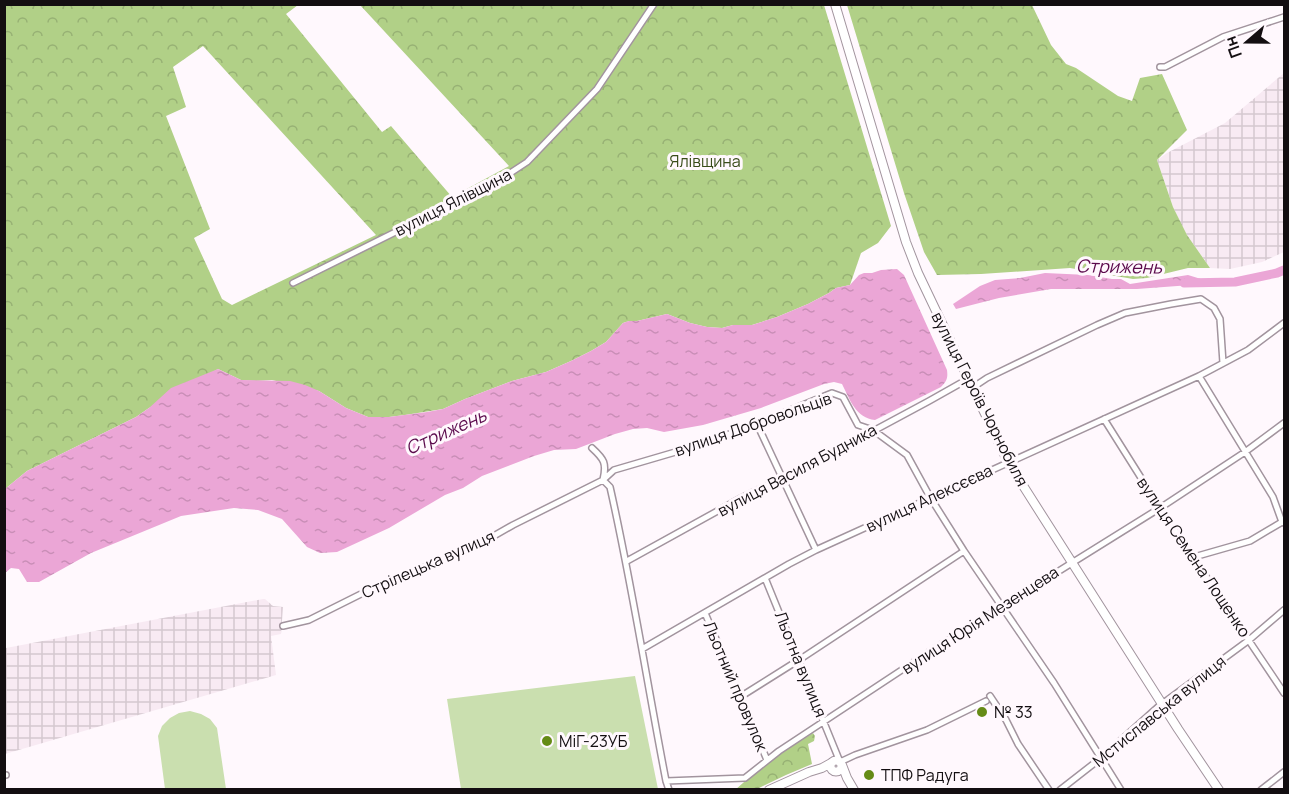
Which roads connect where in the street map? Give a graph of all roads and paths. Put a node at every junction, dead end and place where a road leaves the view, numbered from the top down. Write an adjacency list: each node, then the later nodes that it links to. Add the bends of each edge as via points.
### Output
1 (654, 4): 5 (street, вулиця Ялівщина, via 597,90 524,165)
2 (835, 4): 9 (main road, вулиця Героїв Чорнобиля, via 906,242)
3 (1284, 17): 4 (street, via 1223,38)
4 (1160, 67)
5 (293, 283)
6 (1284, 323): 7 (street, вулиця Алексєєва)
7 (1223, 363): 8 (street, вулиця Алексєєва); 10 (street, via 1220,319 1214,308 1201,299 1125,314)
8 (1199, 376): 11 (street, вулиця Алексєєва); 16 (street)
9 (968, 379): 10 (main road, вулиця Героїв Чорнобиля); 14 (street, вулиця Василя Будника)
10 (972, 388): 17 (main road, вулиця Героїв Чорнобиля)
11 (1104, 419): 17 (street, вулиця Алексєєва); 21 (street, вулиця Семена Лощенко)
12 (1284, 423): 16 (street, вулиця Юрія Мезенцева)
13 (757, 424): 14 (street, вулиця Добровольців, via 832,393 843,397 858,425); 18 (street); 19 (street, вулиця Добровольців, via 614,470)
14 (873, 430): 18 (street, вулиця Василя Будника); 20 (street, вулиця Добровольців, via 907,455)
15 (592, 448): 19 (street, via 603,458)
16 (1245, 452): 21 (street, вулиця Юрія Мезенцева); 22 (street, via 1273,497)
17 (1008, 462): 20 (street, вулиця Алексєєва); 27 (main road, вулиця Героїв Чорнобиля)
18 (782, 478): 23 (street); 26 (street, вулиця Василя Будника)
19 (603, 480): 26 (street, via 610,487); 32 (street, Стрілецька вулиця, via 471,549 375,587 309,620)
20 (930, 497): 23 (street, вулиця Алексєєва); 24 (street, вулиця Добровольців)
21 (1160, 508): 25 (street, вулиця Семена Лощенко); 27 (street, вулиця Юрія Мезенцева)
22 (1283, 523): 25 (street, via 1250,541)
23 (816, 550): 28 (street, вулиця Алексєєва)
24 (964, 551): 29 (street, вулиця Добровольців); 35 (street)
25 (1194, 557): 33 (street, вулиця Семена Лощенко)
26 (627, 561): 34 (street)
27 (1072, 562): 29 (street, вулиця Юрія Мезенцева); 38 (main road, вулиця Героїв Чорнобиля)
28 (765, 578): 31 (street, вулиця Алексєєва); 35 (street, Льотна вулиця)
29 (1001, 606): 39 (street, вулиця Юрія Мезенцева); 40 (street, вулиця Добровольців)
30 (1284, 610): 33 (street, Мстиславська вулиця)
31 (705, 613): 34 (street, вулиця Алексєєва); 37 (street, Льотний провулок)
32 (283, 626)
33 (1249, 640): 36 (street, вулиця Семена Лощенко); 38 (street, Мстиславська вулиця)
34 (642, 649): 44 (street)
35 (799, 660): 37 (street); 39 (street, Льотна вулиця)
36 (1284, 693)
37 (740, 697): 41 (street, Льотний провулок)
38 (1163, 704): 40 (street, Мстиславська вулиця); 51 (main road, вулиця Героїв Чорнобиля)
39 (824, 722): 41 (street, вулиця Юрія Мезенцева); 42 (street, Льотна вулиця, via 835,751)
40 (1101, 758): 49 (street, Мстиславська вулиця); 50 (street, вулиця Добровольців)
41 (767, 760): 44 (street, вулиця Юрія Мезенцева, via 745,778)
42 (835, 765): 46 (main road); 47 (main road, Льотна вулиця); 48 (street, via 855,754 927,730 988,698)
43 (1284, 772): 52 (street)
44 (666, 781): 45 (street)
45 (669, 789)
46 (769, 789)
47 (854, 789)
48 (1049, 789)
49 (1060, 789)
50 (1120, 789)
51 (1219, 789)
52 (1261, 789)

